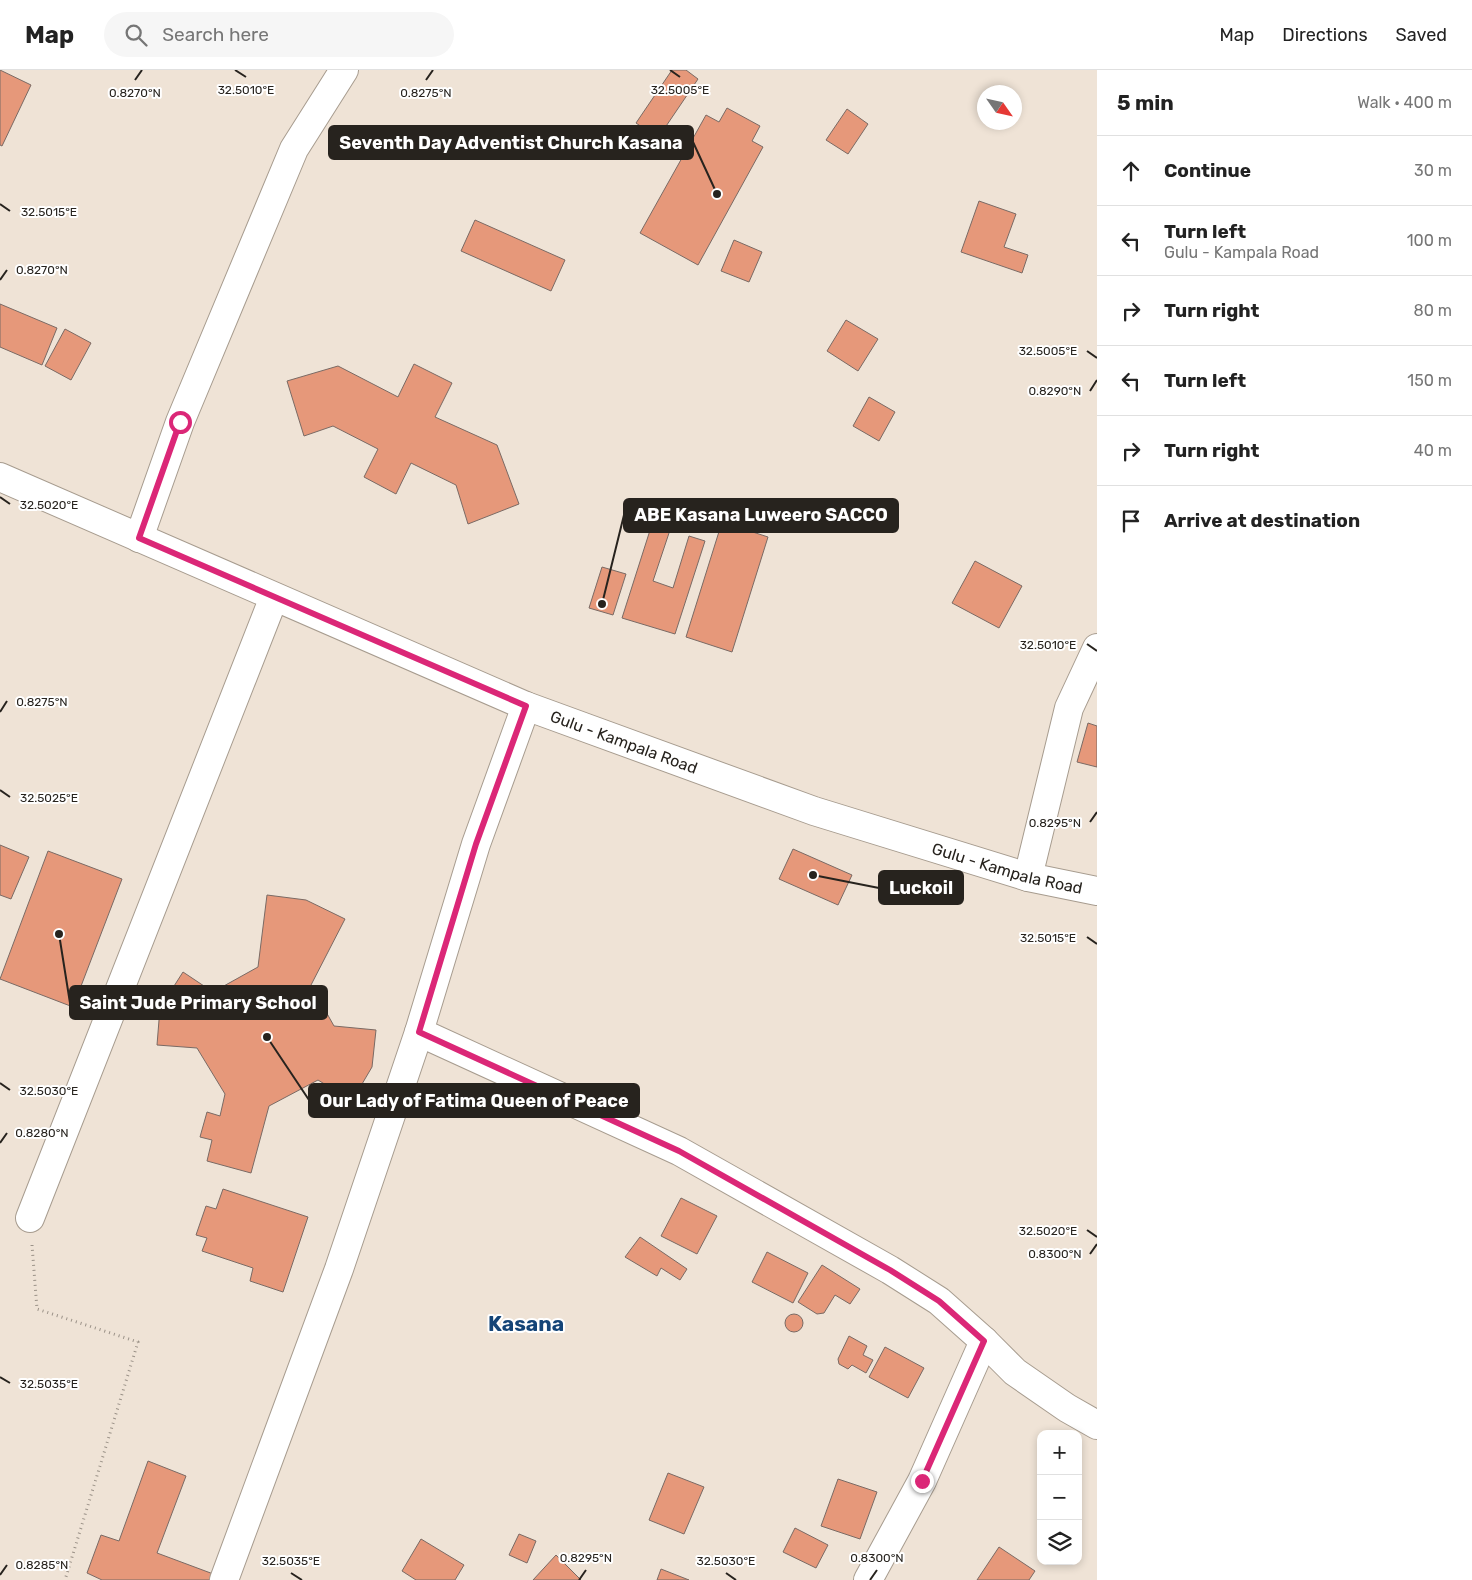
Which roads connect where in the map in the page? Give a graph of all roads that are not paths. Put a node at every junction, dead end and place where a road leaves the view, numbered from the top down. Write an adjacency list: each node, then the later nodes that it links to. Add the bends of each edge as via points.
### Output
1 (344, 70): 3 (street, via 294,149 180,422)
2 (0, 477): 3 (street, Gulu - Kampala Road)
3 (139, 538): 4 (street, Gulu - Kampala Road)
4 (274, 596): 6 (street, Gulu - Kampala Road); 10 (street)
5 (1097, 648): 7 (street, via 1069,708)
6 (526, 706): 7 (street, Gulu - Kampala Road, via 814,811); 9 (street, via 476,844)
7 (1028, 877): 8 (street, Gulu - Kampala Road)
8 (1097, 891)
9 (419, 1032): 11 (street, via 679,1151 890,1270 939,1301); 13 (street, via 339,1269)
10 (30, 1218)
11 (984, 1341): 12 (street, via 1015,1372); 14 (street, via 922,1481)
12 (1097, 1425)
13 (224, 1580)
14 (868, 1580)

